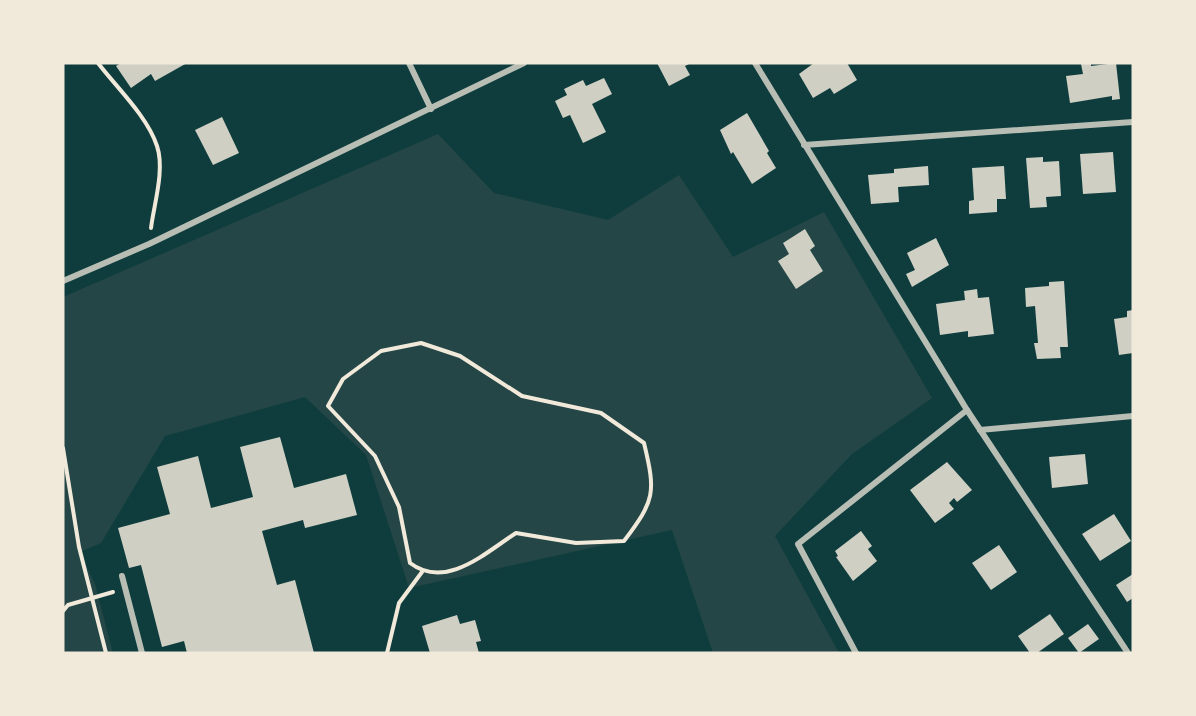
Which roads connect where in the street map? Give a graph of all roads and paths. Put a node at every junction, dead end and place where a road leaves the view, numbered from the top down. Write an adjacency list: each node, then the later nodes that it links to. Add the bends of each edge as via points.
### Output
1 (98, 63): 8 (path, via 157,146 159,171)
2 (409, 63): 5 (street)
3 (524, 63): 5 (street)
4 (755, 63): 7 (street)
5 (431, 108): 8 (street)
6 (1133, 122): 7 (street)
7 (804, 145): 10 (street)
8 (148, 244): 9 (street)
9 (63, 281)
10 (967, 410): 12 (street); 22 (street, via 798,544)
11 (1133, 416): 12 (street)
12 (980, 430): 23 (street)
13 (63, 448): 17 (path)
14 (422, 572): 14 (path, via 443,574 467,565 516,533 576,543 624,541 647,511 653,478 644,442 601,413 522,396 460,356 421,343 381,351 343,379 328,406 375,456 399,507 410,563); 21 (path, via 399,603)
15 (122, 576): 16 (street)
16 (125, 588): 17 (path); 20 (street)
17 (91, 598): 18 (path, via 68,605); 19 (path)
18 (63, 611)
19 (106, 653)
20 (142, 653)
21 (387, 653)
22 (856, 653)
23 (1128, 653)

